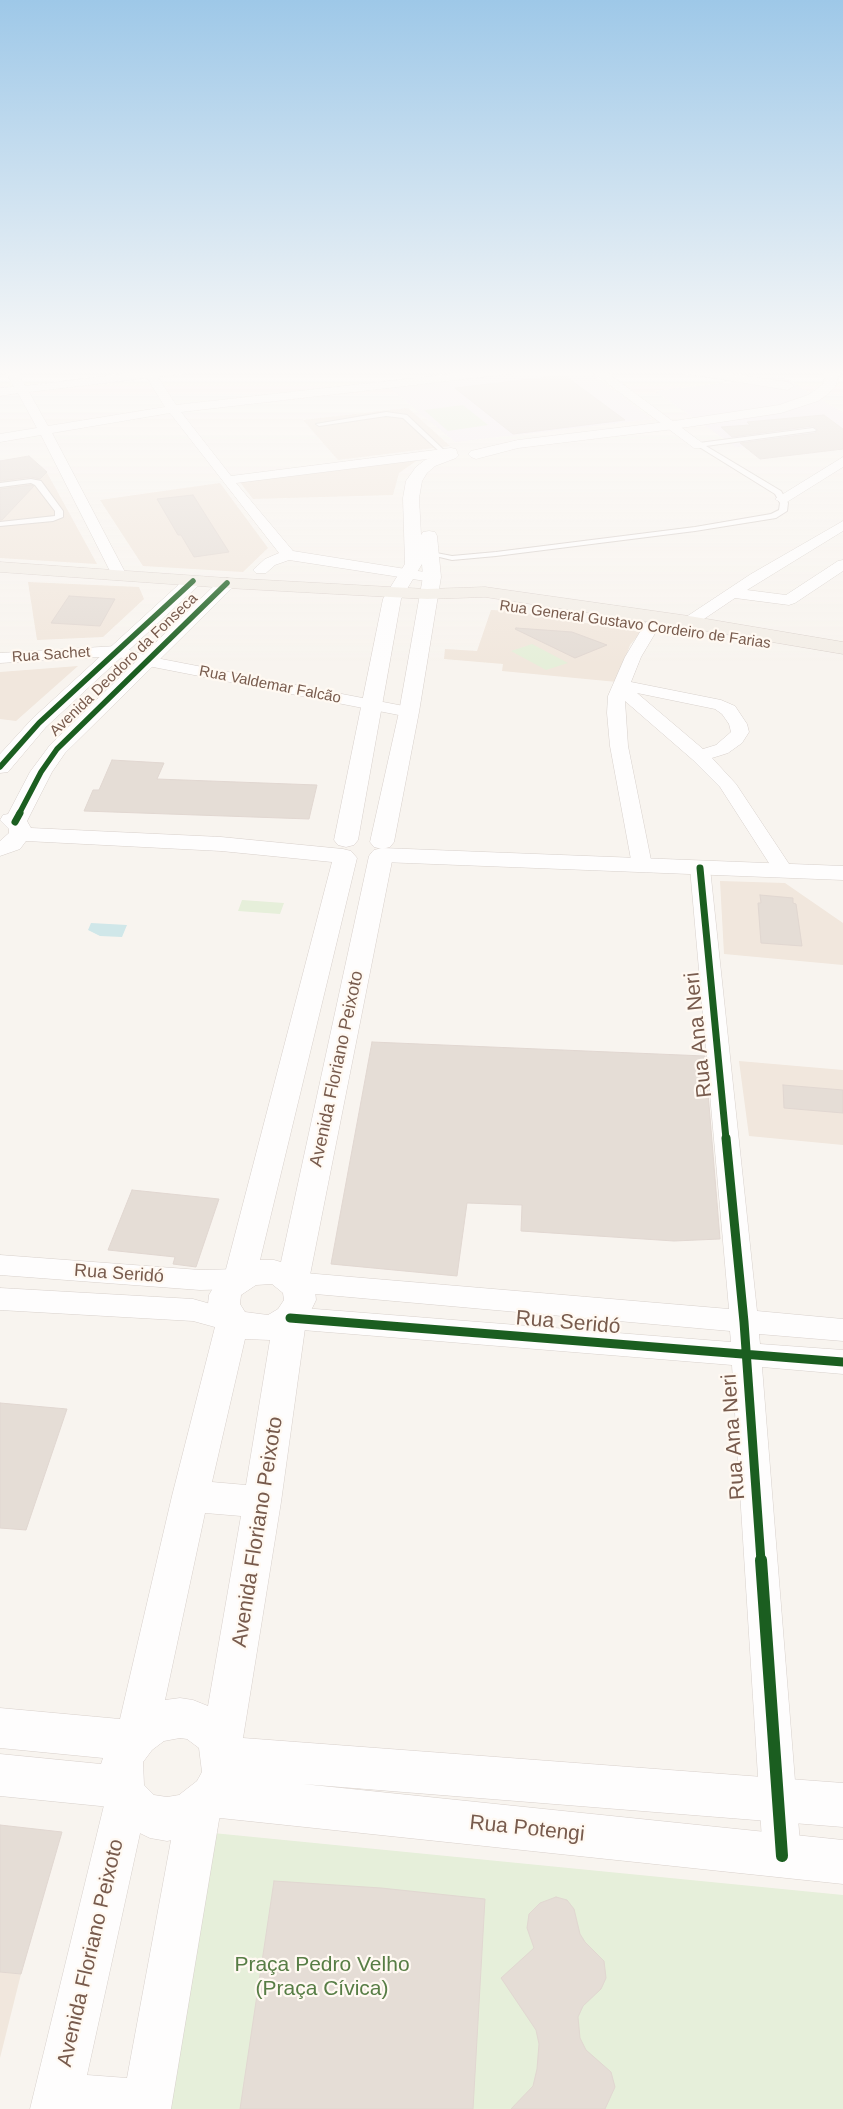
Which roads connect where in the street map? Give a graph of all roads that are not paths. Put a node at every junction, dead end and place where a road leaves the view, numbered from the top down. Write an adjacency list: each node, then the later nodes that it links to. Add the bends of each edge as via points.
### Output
1 (65, 469): 21 (street)
2 (219, 469): 8 (street)
3 (318, 469): 8 (street)
4 (421, 469): 20 (main road, via 414,481 411,498 414,564)
5 (445, 469): 9 (main road)
6 (739, 469): 11 (lane, via 778,493)
7 (829, 469): 11 (street)
8 (227, 480): 15 (street)
9 (433, 481)
10 (0, 485): 13 (lane, via 38,483 59,511 59,517)
11 (782, 499): 16 (lane, via 783,511 773,516 695,529)
12 (428, 516): 22 (main road, Avenida Floriano Peixoto)
13 (0, 524)
14 (843, 525): 26 (street)
15 (288, 555): 19 (street, via 270,562); 20 (street)
16 (452, 558): 22 (lane); 22 (lane)
17 (843, 564): 26 (street, via 789,600)
18 (0, 567): 21 (main road, Rua General Gustavo Cordeiro de Farias)
19 (261, 570)
20 (408, 573): 22 (street); 25 (main road)
21 (118, 574): 23 (main road, Rua General Gustavo Cordeiro de Farias)
22 (430, 574): 25 (main road, Rua General Gustavo Cordeiro de Farias); 27 (main road, Rua General Gustavo Cordeiro de Farias, via 453,600); 28 (main road, Rua General Gustavo Cordeiro de Farias, via 485,592); 35 (main road, Avenida Floriano Peixoto)
23 (193, 581): 24 (main road, Rua General Gustavo Cordeiro de Farias); 30 (main road, Avenida Deodoro da Fonseca)
24 (227, 583): 25 (main road, Rua General Gustavo Cordeiro de Farias); 30 (main road, Avenida Deodoro da Fonseca)
25 (395, 592): 34 (main road)
26 (733, 593): 28 (street)
27 (652, 625): 28 (main road, Rua General Gustavo Cordeiro de Farias); 33 (street)
28 (685, 626): 29 (main road, Rua General Gustavo Cordeiro de Farias); 31 (main road, Rua General Gustavo Cordeiro de Farias)
29 (843, 648)
30 (132, 656): 32 (street, Rua Sachet); 34 (street, Rua Valdemar Falcão); 37 (main road, Avenida Deodoro da Fonseca, via 39,723); 38 (main road, Avenida Deodoro da Fonseca, via 41,772)
31 (843, 657)
32 (0, 658)
33 (621, 686): 36 (street); 36 (street, via 721,705 732,713 740,732 736,739 722,749); 41 (street, via 616,704 616,729)
34 (373, 706): 35 (street, Rua Valdemar Falcão); 39 (main road)
35 (410, 712): 40 (main road, Avenida Floriano Peixoto)
36 (700, 756): 43 (street, via 727,784)
37 (1, 765)
38 (7, 838): 39 (main road)
39 (344, 849): 40 (main road, via 363,862); 46 (main road)
40 (382, 849): 41 (main road); 47 (main road, Avenida Floriano Peixoto)
41 (642, 865): 42 (main road)
42 (700, 868): 43 (main road); 51 (street, Rua Ana Neri)
43 (782, 870): 44 (main road)
44 (843, 873)
45 (0, 1264): 46 (street, Rua Seridó, via 200,1280)
46 (239, 1279): 47 (main road, via 268,1272 285,1276); 50 (main road, via 225,1295 227,1314)
47 (293, 1282): 49 (main road, via 299,1290 300,1300); 51 (street, Rua Seridó)
48 (0, 1299): 50 (street, Rua Seridó, via 193,1310)
49 (290, 1318): 50 (main road, via 268,1328 243,1326); 53 (street, Rua Seridó); 56 (main road, Avenida Floriano Peixoto)
50 (233, 1321): 55 (main road)
51 (744, 1322): 52 (street, Rua Seridó); 53 (street, Rua Ana Neri)
52 (843, 1330)
53 (746, 1355): 54 (street, Rua Seridó); 62 (street, Rua Ana Neri)
54 (843, 1362)
55 (190, 1496): 56 (main road); 58 (main road)
56 (263, 1502): 60 (main road, Avenida Floriano Peixoto, via 238,1661)
57 (0, 1728): 58 (main road)
58 (135, 1739): 60 (main road, via 150,1726 166,1720 193,1720 214,1734); 61 (main road, via 122,1763)
59 (0, 1775): 61 (main road)
60 (214, 1776): 61 (main road, via 183,1816 167,1819 136,1809); 62 (main road); 64 (main road, Rua Potengi); 67 (main road, Avenida Floriano Peixoto)
61 (124, 1792): 66 (main road, Avenida Floriano Peixoto)
62 (779, 1800): 63 (main road); 64 (street, Rua Ana Neri)
63 (843, 1805)
64 (782, 1856): 65 (main road, Rua Potengi)
65 (843, 1862)
66 (57, 2103): 67 (main road)
67 (147, 2107)

